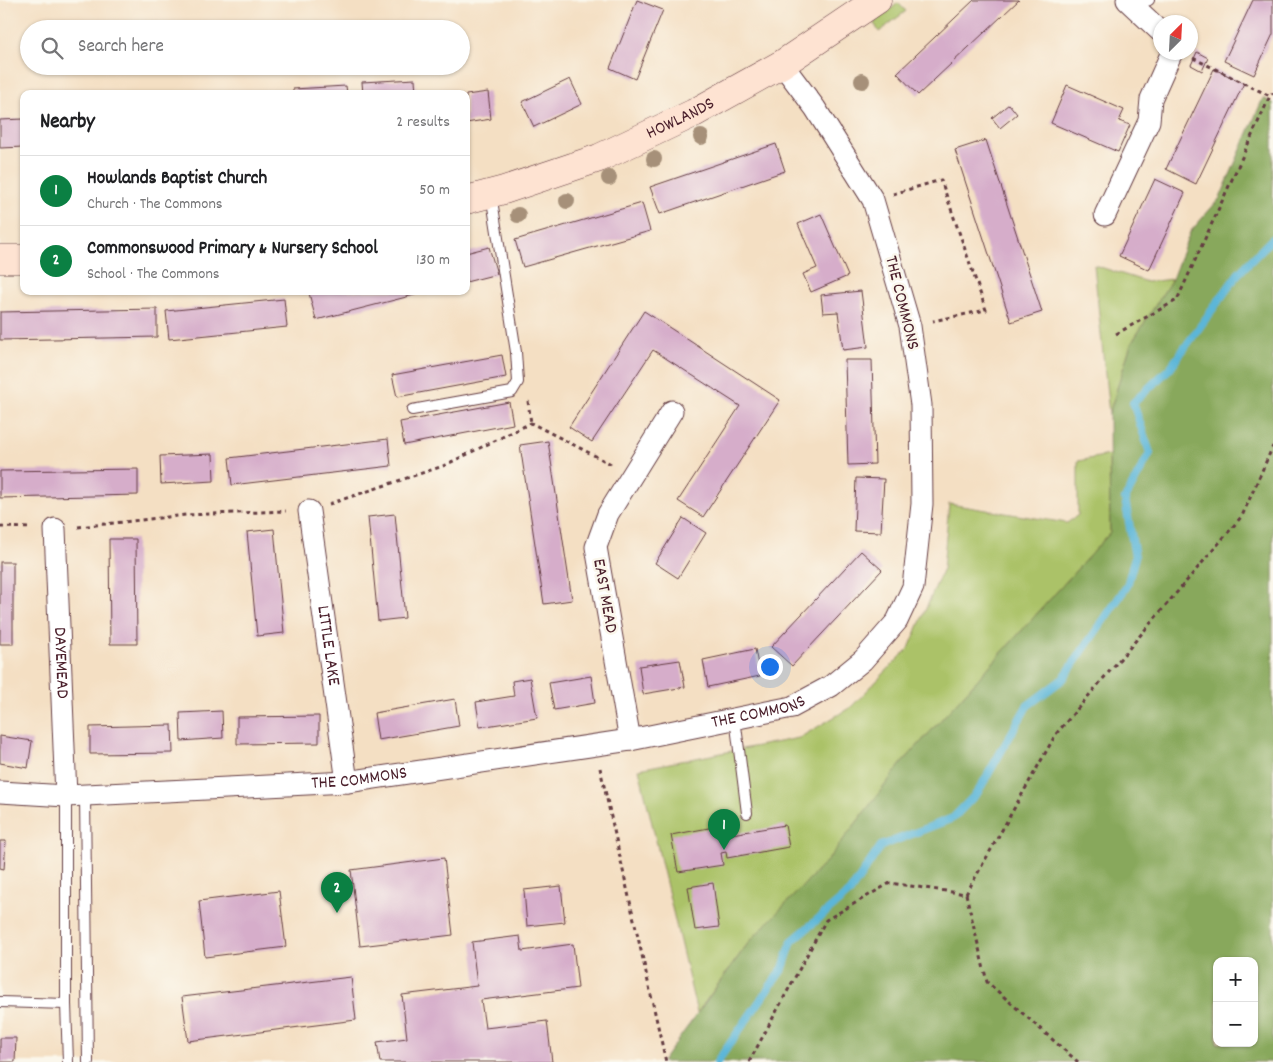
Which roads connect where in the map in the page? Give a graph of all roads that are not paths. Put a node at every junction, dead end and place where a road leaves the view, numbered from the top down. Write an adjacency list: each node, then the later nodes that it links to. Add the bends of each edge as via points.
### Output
1 (878, 0): 5 (street, HOWLANDS)
2 (1137, 2): 3 (street)
3 (1153, 22)
4 (1178, 60): 7 (street, via 1151,99 1149,121)
5 (782, 64): 6 (street, HOWLANDS, via 694,113 599,158); 14 (street, THE COMMONS, via 815,108 872,200 910,326 920,405 922,504 913,587 897,621 863,660 831,686 792,706)
6 (478, 197): 10 (lane, via 516,352 518,382 512,392)
7 (1105, 215)
8 (0, 259): 9 (street)
9 (20, 259)
10 (412, 410)
11 (672, 411): 15 (street, EAST MEAD, via 608,514 596,548)
12 (309, 511): 16 (street, LITTLE LAKE)
13 (55, 530): 18 (street, DAYEMEAD)
14 (735, 718): 15 (street, THE COMMONS); 19 (lane)
15 (630, 740): 16 (street, THE COMMONS)
16 (347, 782): 18 (street, THE COMMONS)
17 (0, 792): 18 (street, THE COMMONS)
18 (76, 796): 21 (lane); 23 (lane)
19 (747, 813)
20 (0, 1002): 21 (lane)
21 (66, 1004): 22 (lane)
22 (68, 1062)
23 (88, 1062)

